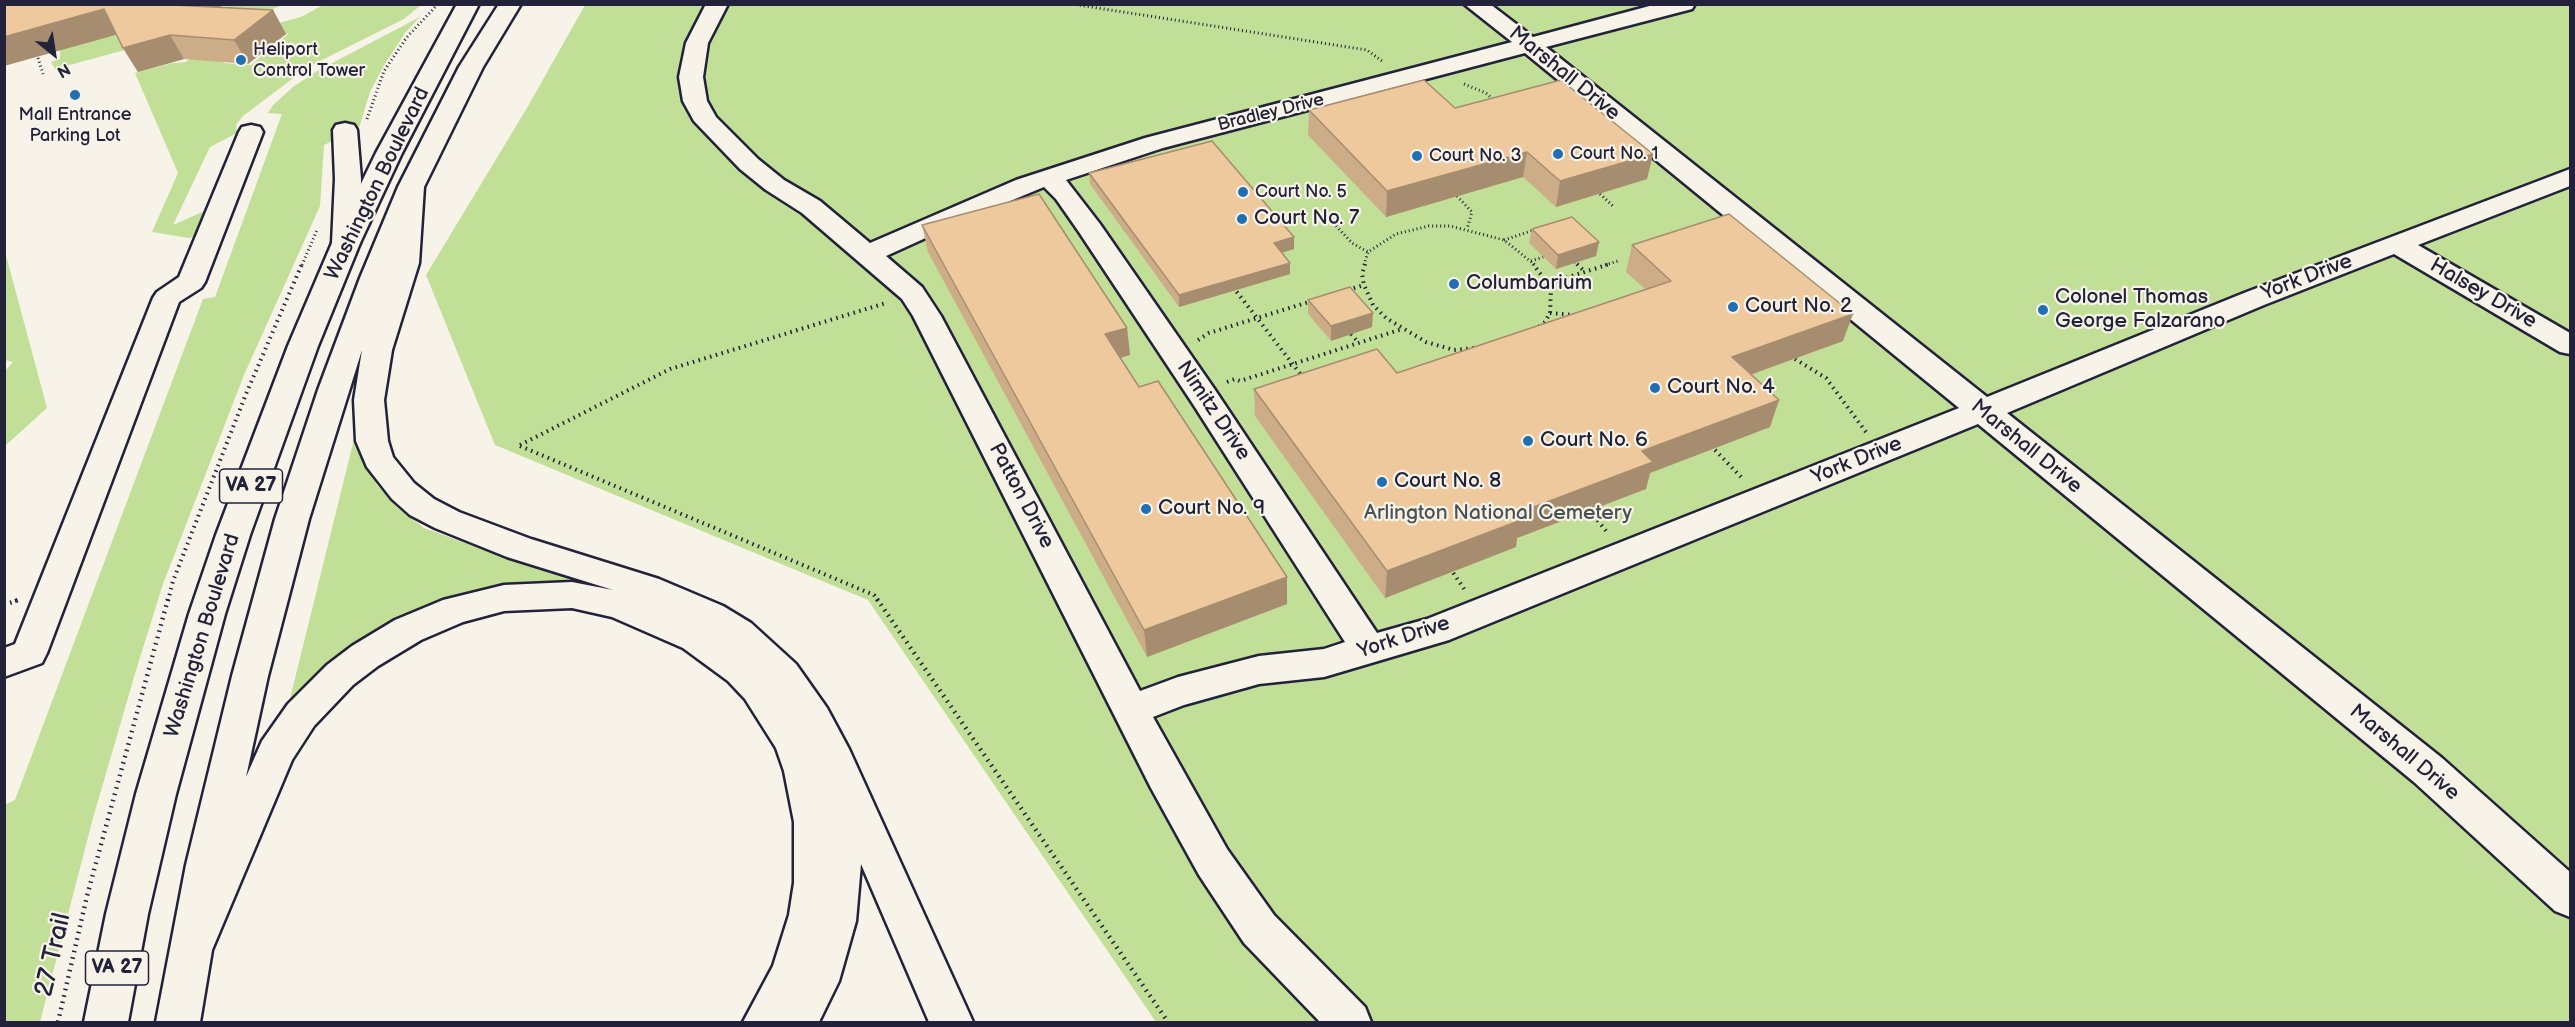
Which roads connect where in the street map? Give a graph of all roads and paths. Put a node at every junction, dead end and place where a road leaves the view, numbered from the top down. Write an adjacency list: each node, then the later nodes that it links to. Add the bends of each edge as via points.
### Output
1 (468, 4): 12 (main road, Washington Boulevard / VA 27)
2 (484, 4): 12 (main road)
3 (510, 4): 19 (main road, Washington Boulevard / VA 27, via 471,67)
4 (717, 4): 30 (main road, Patton Drive, via 697,43 691,77 695,101 706,121 749,164)
5 (1072, 4): 13 (path, via 1366,50)
6 (1475, 4): 8 (main road, Marshall Drive)
7 (1684, 4): 8 (main road, Bradley Drive)
8 (1530, 45): 10 (main road, Bradley Drive); 56 (main road, Marshall Drive)
9 (38, 58): 11 (path)
10 (1445, 68): 13 (main road, Bradley Drive); 14 (path, via 1467,87 1486,93)
11 (43, 74)
12 (430, 77): 27 (main road, Washington Boulevard / VA 27)
13 (1402, 80): 17 (main road, Bradley Drive, via 1154,143)
14 (1494, 101)
15 (345, 130): 27 (main road)
16 (251, 132): 63 (main road, via 191,282 167,298 29,653)
17 (1048, 177): 30 (main road, Bradley Drive); 62 (main road, Nimitz Drive, via 1065,194 1111,260)
18 (2571, 177): 28 (main road, York Drive)
19 (411, 187): 65 (main road, via 405,263 377,350 369,400 372,441 388,474 422,507 456,524 647,588 711,616 738,633 783,674); 68 (main road, Washington Boulevard / VA 27, via 353,333 292,519 206,865)
20 (1600, 194): 22 (path)
21 (1457, 196): 24 (path, via 1472,212)
22 (1613, 206)
23 (1328, 217): 29 (path, via 1352,243)
24 (1467, 229): 26 (path); 29 (path, via 1429,226 1410,230 1383,240)
25 (1539, 229): 26 (path)
26 (1504, 240): 32 (path)
27 (346, 243): 70 (main road, Washington Boulevard / VA 27, via 281,404 207,614 159,783)
28 (2396, 244): 49 (main road, Halsey Drive); 56 (main road, York Drive)
29 (1368, 252): 38 (path, via 1362,274)
30 (869, 254): 39 (main road, Patton Drive)
31 (1544, 257): 32 (path)
32 (1531, 261): 37 (path)
33 (1618, 261): 35 (path)
34 (1575, 262): 35 (path)
35 (1585, 272): 37 (path)
36 (1230, 283): 44 (path)
37 (1549, 283): 42 (path)
38 (1364, 285): 40 (path); 45 (path, via 1373,305)
39 (912, 293): 64 (main road, Patton Drive); 75 (path, via 670,369 519,446 874,595)
40 (1340, 293)
41 (1321, 298): 44 (path)
42 (1550, 313): 43 (path); 50 (path, via 1545,322 1525,337 1505,345)
43 (1578, 315)
44 (1257, 318): 47 (path); 53 (path)
45 (1403, 329): 48 (path); 50 (path, via 1426,342)
46 (1351, 334): 48 (path)
47 (1197, 340)
48 (1359, 343): 53 (path)
49 (2571, 345)
50 (1454, 350): 51 (path)
51 (1455, 356)
52 (1795, 359): 58 (path, via 1827,378 1858,424)
53 (1293, 364): 54 (path); 55 (path)
54 (1302, 377)
55 (1227, 382)
56 (1982, 411): 58 (main road, York Drive); 67 (main road, Marshall Drive, via 2427,770)
57 (1715, 450): 59 (path)
58 (1885, 450): 59 (main road, York Drive)
59 (1762, 499): 62 (main road, York Drive, via 1436,630)
60 (1446, 563): 61 (path)
61 (1452, 572)
62 (1370, 651): 64 (main road, York Drive, via 1324,663 1241,675)
63 (4, 663)
64 (1132, 709): 76 (main road, Patton Drive, via 1213,862 1259,929)
65 (830, 749): 73 (main road, via 841,820 840,889 828,948); 74 (main road)
66 (87, 896): 69 (path, 27 Trail)
67 (2571, 898)
68 (190, 952): 71 (main road, Washington Boulevard / VA 27); 72 (main road, via 276,752 301,715 340,675 408,630 455,610 504,598 572,596 642,613 720,654 758,689 795,748 814,822 815,883 810,915 791,975)
69 (58, 1023)
70 (106, 1023)
71 (178, 1023)
72 (765, 1023)
73 (796, 1023)
74 (951, 1023)
75 (1168, 1023)
76 (1349, 1023)

